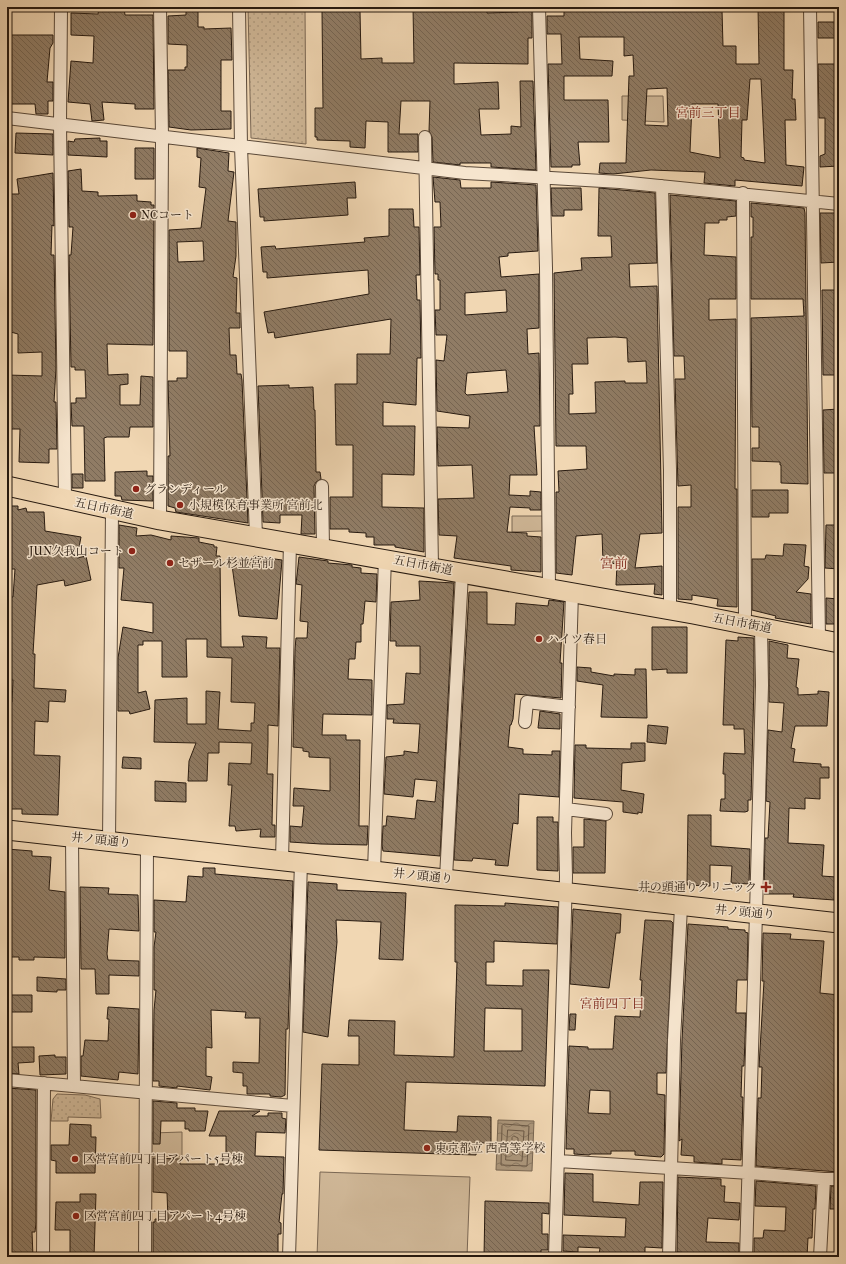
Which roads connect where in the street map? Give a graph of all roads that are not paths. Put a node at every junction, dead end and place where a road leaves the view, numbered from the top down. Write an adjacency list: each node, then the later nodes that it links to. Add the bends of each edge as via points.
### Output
1 (61, 7): 7 (street)
2 (160, 7): 8 (street)
3 (239, 7): 10 (street)
4 (539, 7): 12 (street)
5 (810, 7): 15 (street)
6 (7, 118): 7 (street)
7 (60, 124): 8 (street); 19 (street)
8 (162, 137): 10 (street); 21 (street)
9 (425, 137): 11 (street)
10 (241, 147): 11 (street); 22 (street)
11 (426, 169): 12 (street); 26 (street)
12 (544, 177): 13 (street); 28 (street)
13 (662, 186): 14 (street); 30 (street, via 670,470)
14 (743, 193): 15 (street); 31 (street, via 746,614)
15 (812, 201): 16 (street); 32 (street)
16 (839, 204)
17 (7, 486): 19 (main road, 五日市街道)
18 (322, 486): 24 (street)
19 (65, 499): 20 (main road, 五日市街道)
20 (112, 510): 21 (main road, 五日市街道); 40 (street)
21 (160, 520): 22 (main road, 五日市街道)
22 (256, 536): 23 (main road, 五日市街道)
23 (290, 543): 24 (main road, 五日市街道); 42 (street)
24 (323, 548): 25 (main road, 五日市街道)
25 (385, 558): 26 (main road, 五日市街道); 44 (street)
26 (432, 567): 27 (main road, 五日市街道)
27 (462, 573): 28 (main road, 五日市街道); 45 (street)
28 (550, 588): 29 (main road, 五日市街道)
29 (572, 592): 30 (main road, 五日市街道); 34 (street)
30 (670, 610): 31 (main road, 五日市街道)
31 (753, 626): 32 (main road, 五日市街道); 48 (street, via 762,685)
32 (819, 639): 33 (main road, 五日市街道)
33 (839, 643)
34 (569, 707): 35 (street, via 527,702); 36 (street)
35 (525, 722)
36 (566, 809): 37 (street); 46 (street)
37 (606, 814)
38 (7, 830): 39 (main road, 井ノ頭通り)
39 (72, 837): 40 (main road, 井ノ頭通り); 52 (street)
40 (109, 841): 41 (main road, 井ノ頭通り)
41 (147, 846): 42 (main road, 井ノ頭通り); 53 (street)
42 (282, 860): 43 (main road, 井ノ頭通り)
43 (301, 862): 44 (main road, 井ノ頭通り); 54 (street)
44 (374, 871): 45 (main road, 井ノ頭通り)
45 (446, 878): 46 (main road, 井ノ頭通り)
46 (566, 892): 47 (main road, 井ノ頭通り); 55 (street)
47 (681, 906): 48 (main road, 井ノ頭通り); 56 (street, via 674,1040)
48 (756, 913): 49 (main road, 井ノ頭通り); 57 (street)
49 (839, 923)
50 (7, 1080): 51 (street)
51 (44, 1083): 52 (street); 60 (street)
52 (74, 1085): 53 (street)
53 (146, 1092): 54 (street); 61 (street)
54 (293, 1106): 62 (street)
55 (558, 1161): 56 (street); 63 (street)
56 (672, 1169): 57 (street); 64 (street)
57 (750, 1173): 58 (street); 65 (street)
58 (824, 1179): 59 (street); 66 (street)
59 (839, 1179)
60 (43, 1257)
61 (145, 1257)
62 (289, 1257)
63 (555, 1257)
64 (669, 1257)
65 (746, 1257)
66 (820, 1257)

